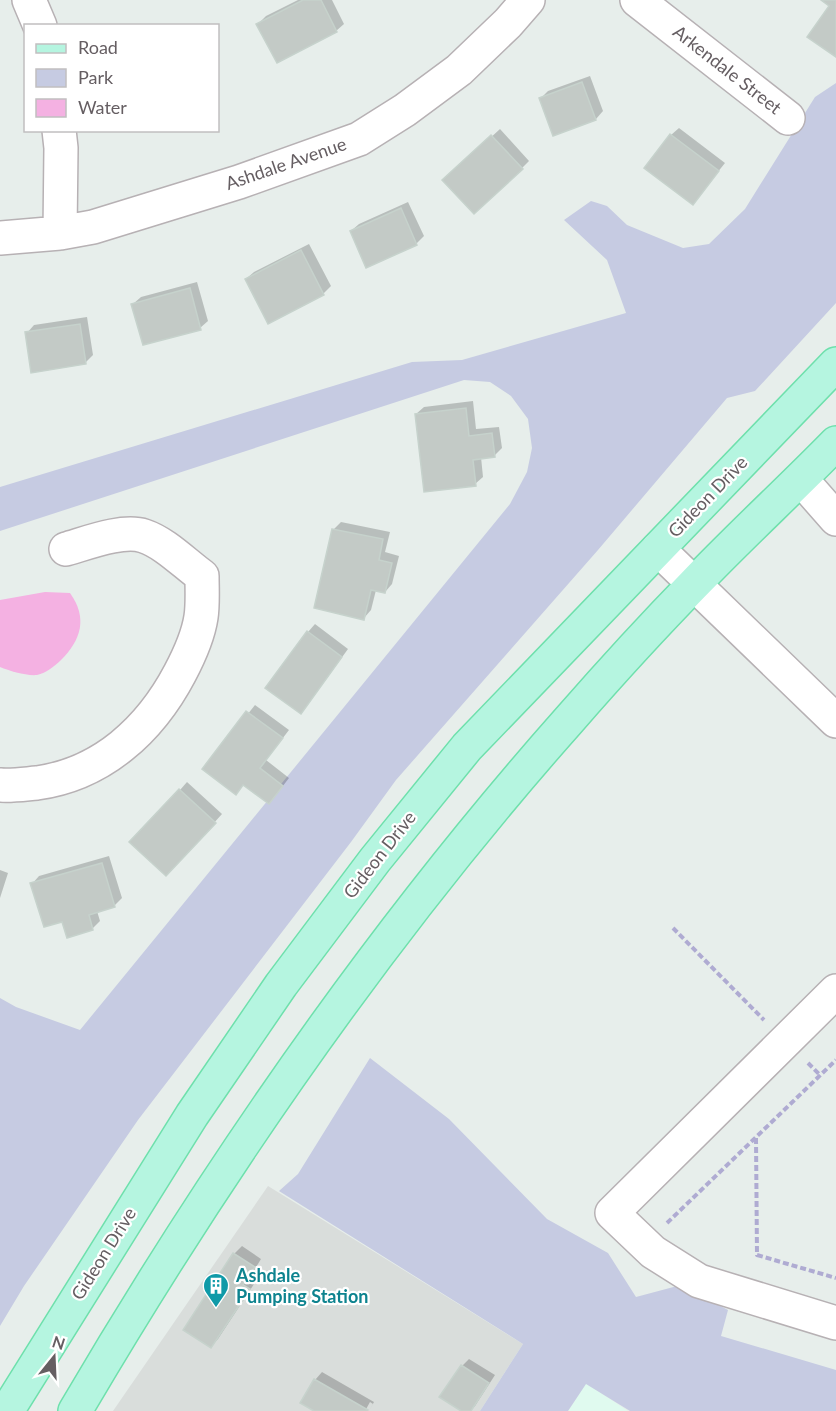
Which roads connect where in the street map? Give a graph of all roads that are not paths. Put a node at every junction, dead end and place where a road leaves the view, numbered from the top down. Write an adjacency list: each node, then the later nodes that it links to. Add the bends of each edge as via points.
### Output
1 (29, 0): 4 (street)
2 (528, 0): 7 (street, Ashdale Avenue, via 459,70 359,139 239,182 93,227)
3 (637, 0): 5 (street, Arkendale Street)
4 (39, 24)
5 (788, 118)
6 (59, 132): 7 (street)
7 (60, 233): 8 (street, Ashdale Avenue)
8 (0, 238)
9 (836, 364): 14 (main road, Gideon Drive)
10 (836, 443): 11 (main road)
11 (801, 479): 12 (street); 15 (main road)
12 (836, 519)
13 (66, 549): 17 (street, via 118,536 144,536 202,576 201,617 191,652 170,692 146,725 123,746 76,774 52,781)
14 (658, 549): 15 (street); 20 (main road, Gideon Drive, via 467,747 280,985 192,1115)
15 (694, 584): 16 (street); 21 (main road, via 568,720 427,888 332,1013 206,1199)
16 (836, 721)
17 (0, 785)
18 (836, 991): 19 (street, via 612,1213 645,1245 699,1281)
19 (836, 1323)
20 (7, 1411)
21 (75, 1411)

